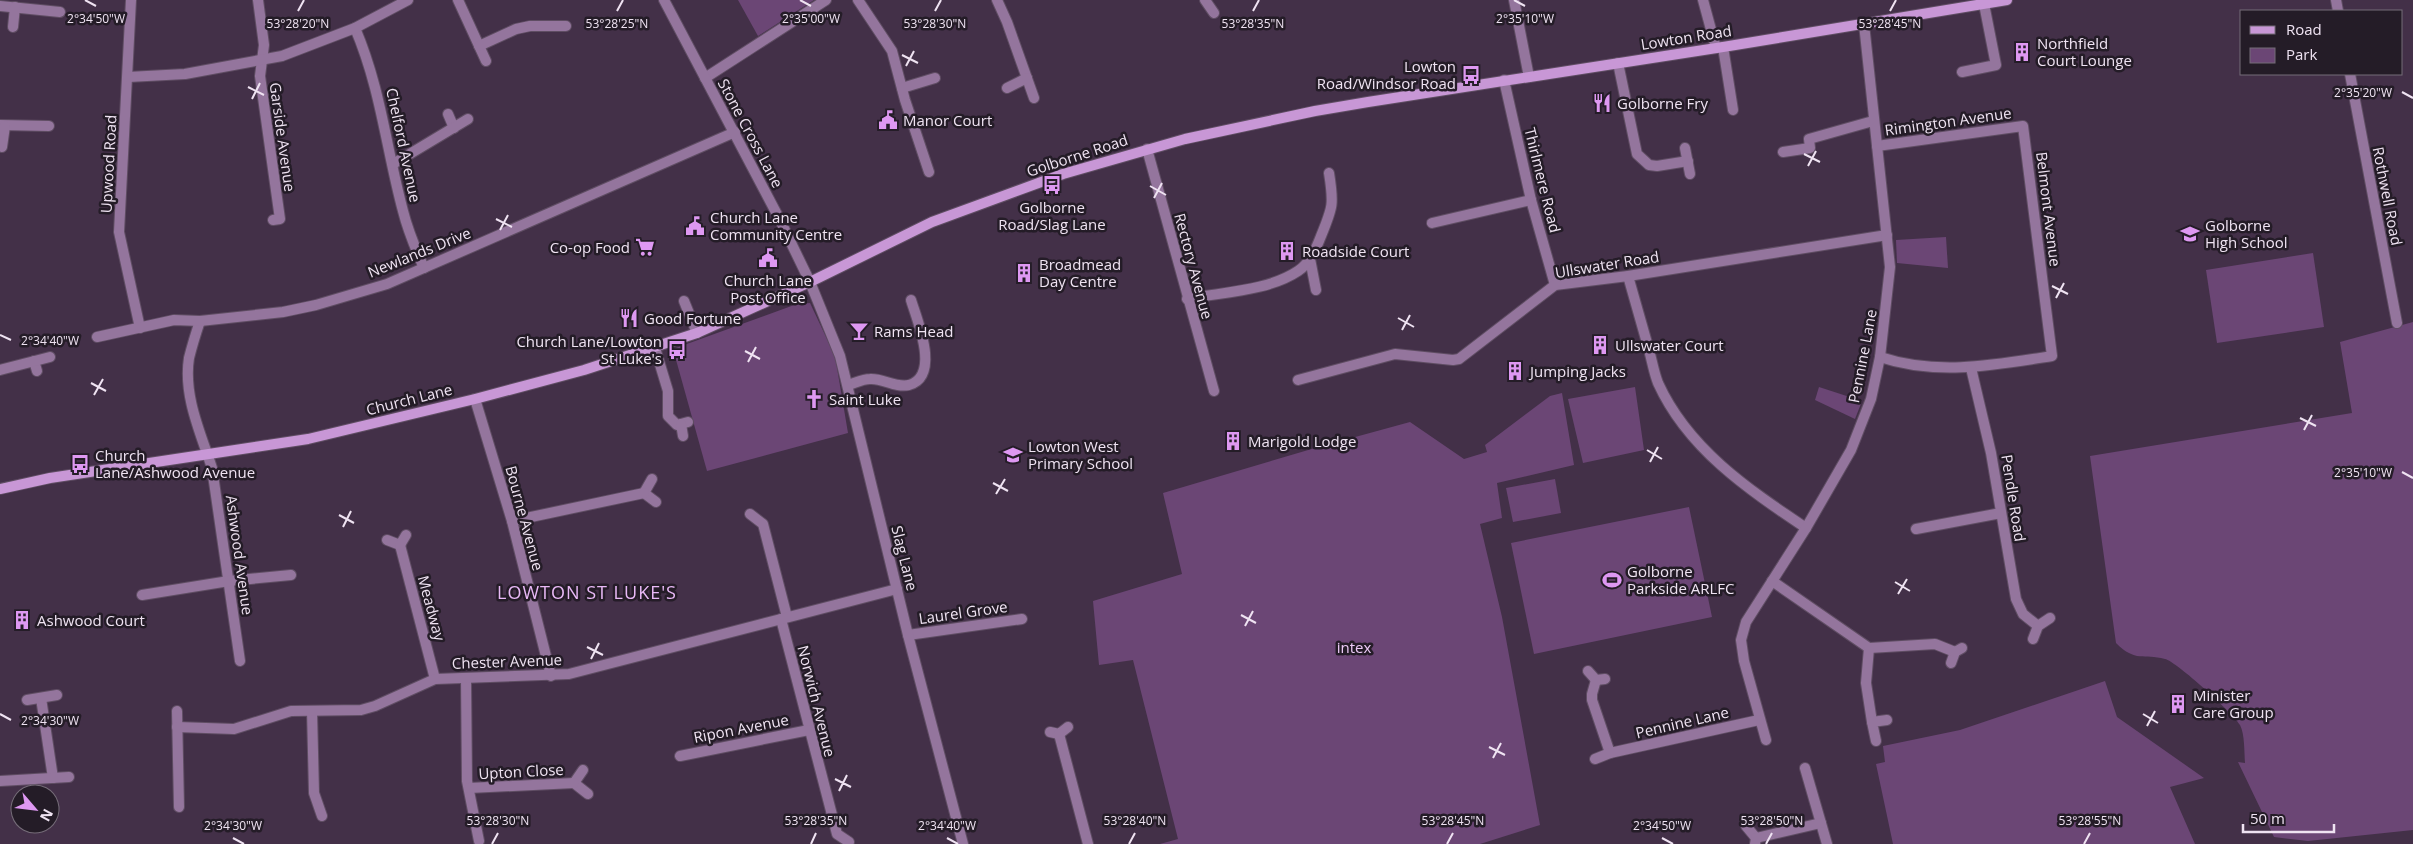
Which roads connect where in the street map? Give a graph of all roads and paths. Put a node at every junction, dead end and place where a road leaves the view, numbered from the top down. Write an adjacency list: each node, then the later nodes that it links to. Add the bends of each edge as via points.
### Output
1 (131, 0): 31 (street, Upwood Road)
2 (258, 0): 25 (street, Garside Avenue, via 264,45)
3 (408, 0): 13 (street)
4 (458, 0): 23 (street)
5 (664, 0): 32 (street, Stone Cross Lane)
6 (826, 0): 32 (street)
7 (858, 0): 36 (street, via 892,51)
8 (997, 0): 34 (street)
9 (1205, 0): 18 (street)
10 (1514, 0): 30 (street)
11 (1703, 0): 24 (street)
12 (2007, 0): 14 (main road, Lowton Road)
13 (395, 2): 22 (street)
14 (1984, 4): 19 (main road, Lowton Road); 28 (street, via 1996,65)
15 (0, 6): 16 (street)
16 (15, 7): 17 (street); 21 (street)
17 (60, 12)
18 (1214, 13)
19 (1864, 24): 24 (main road, Lowton Road); 43 (street, Pennine Lane)
20 (566, 26): 23 (street, via 516,29)
21 (13, 27)
22 (355, 28): 25 (street, via 282,56); 55 (street, Chelford Avenue, via 377,88)
23 (478, 46): 26 (street)
24 (1720, 47): 27 (main road, Lowton Road); 40 (street)
25 (262, 58): 31 (street, via 185,74); 60 (street, Garside Avenue, via 260,76)
26 (486, 61)
27 (1618, 63): 30 (main road, Lowton Road); 54 (street, via 1637,154 1641,160 1657,166)
28 (1962, 72)
29 (2350, 75): 73 (street, Rothwell Road)
30 (1530, 76): 35 (main road, Lowton Road)
31 (128, 77): 74 (street, Upwood Road, via 120,232)
32 (705, 78): 48 (street, Stone Cross Lane)
33 (936, 78): 36 (street)
34 (1027, 78): 37 (street); 38 (street)
35 (1504, 80): 39 (main road, Lowton Road); 59 (street, Thirlmere Road)
36 (902, 88): 56 (street)
37 (1007, 88)
38 (1034, 98)
39 (1368, 102): 52 (main road, Golborne Road, via 1298,114)
40 (1733, 110)
41 (448, 114): 47 (street)
42 (468, 120): 47 (street)
43 (1873, 121): 49 (street, Pennine Lane); 53 (street, via 1809,138 1810,148)
44 (3, 126): 45 (street); 50 (street)
45 (49, 126)
46 (2023, 126): 49 (street, Rimington Avenue); 81 (street, Belmont Avenue, via 2052,356)
47 (454, 128): 55 (street)
48 (735, 132): 64 (street, Newlands Drive); 66 (street, Stone Cross Lane)
49 (1877, 146): 62 (street, Pennine Lane)
50 (2, 147)
51 (1686, 148): 54 (street)
52 (1147, 149): 66 (main road, Golborne Road, via 1063,174 932,222); 69 (street, Rectory Avenue)
53 (1783, 152)
54 (1688, 161): 58 (street)
55 (393, 164): 64 (street, Chelford Avenue, via 402,210)
56 (929, 172)
57 (1329, 173): 63 (street, via 1334,200)
58 (1690, 174)
59 (1531, 200): 61 (street); 67 (street, Thirlmere Road)
60 (280, 219)
61 (1432, 223)
62 (1887, 235): 65 (street, Ullswater Road); 79 (street, Pennine Lane, via 1890,267)
63 (1310, 259): 68 (street); 69 (street, via 1299,270 1272,283)
64 (424, 268): 72 (street, Newlands Drive, via 387,284 316,305 284,312)
65 (1628, 276): 67 (street, Ullswater Road); 97 (street, via 1657,381 1682,425 1725,469)
66 (810, 282): 75 (main road, Church Lane); 85 (street, Slag Lane, via 840,356)
67 (1555, 285): 84 (street, Ullswater Road, via 1459,359 1395,354)
68 (1316, 290)
69 (1187, 299): 86 (street, Rectory Avenue)
70 (911, 300): 85 (street, via 926,360 921,375 909,385 870,379)
71 (684, 301): 75 (street)
72 (200, 321): 74 (street, Newlands Drive, via 174,320); 89 (street, Ashwood Avenue, via 189,359 188,381)
73 (2397, 323)
74 (140, 328): 76 (street, Newlands Drive)
75 (696, 334): 77 (main road, Church Lane)
76 (97, 337)
77 (655, 348): 87 (main road, Church Lane); 88 (street, via 668,391 668,416 673,424 684,423)
78 (50, 357): 80 (street)
79 (1880, 357): 81 (street, via 1926,367); 97 (street, Pennine Lane, via 1862,426 1838,475)
80 (34, 361): 82 (street); 83 (street)
81 (1971, 368): 94 (street, Pendle Road, via 1985,423)
82 (0, 370)
83 (37, 371)
84 (1298, 380)
85 (848, 385): 105 (street, Slag Lane)
86 (1214, 391)
87 (475, 399): 89 (main road, Church Lane, via 308,439); 96 (street, Bourne Avenue)
88 (683, 436)
89 (208, 455): 91 (main road, Church Lane); 103 (street, Ashwood Avenue)
90 (652, 480): 92 (street)
91 (0, 488)
92 (644, 494): 93 (street); 96 (street)
93 (656, 502)
94 (2001, 513): 98 (street); 110 (street, Pendle Road, via 2019,607)
95 (750, 514): 107 (street, Norwich Avenue, via 763,524)
96 (512, 521): 117 (street, Bourne Avenue)
97 (1806, 528): 104 (street, Pennine Lane)
98 (1916, 528)
99 (406, 535): 101 (street)
100 (387, 540): 101 (street)
101 (400, 545): 119 (street, Meadway)
102 (290, 575): 103 (street)
103 (229, 581): 106 (street); 114 (street, Ashwood Avenue)
104 (1772, 581): 113 (street); 125 (street, Pennine Lane, via 1750,612 1741,640)
105 (897, 589): 107 (street, Chester Avenue); 111 (street, Slag Lane)
106 (142, 595)
107 (784, 618): 117 (street, Chester Avenue); 130 (street, Norwich Avenue)
108 (2050, 618): 110 (street)
109 (1022, 619): 111 (street, Laurel Grove)
110 (2038, 626): 112 (street)
111 (908, 635): 151 (street, Slag Lane)
112 (2033, 639)
113 (1869, 648): 115 (street, via 1935,644 1958,650); 127 (street, via 1866,683)
114 (240, 661)
115 (1950, 663)
116 (1588, 671): 133 (street, via 1601,680 1592,700)
117 (551, 676): 118 (street, Chester Avenue)
118 (466, 678): 119 (street, Chester Avenue); 142 (street)
119 (435, 679): 124 (street, Chester Avenue, via 361,710)
120 (57, 695): 121 (street)
121 (41, 698): 122 (street); 139 (street)
122 (27, 700)
123 (177, 711): 128 (street)
124 (312, 711): 128 (street, Chester Avenue, via 291,711 234,729); 145 (street, via 314,793)
125 (1759, 720): 131 (street, Pennine Lane); 133 (street, Pennine Lane)
126 (1887, 720): 127 (street)
127 (1872, 722): 132 (street)
128 (177, 727): 144 (street)
129 (1068, 727): 152 (street, via 1054,733)
130 (809, 730): 134 (street, Ripon Avenue); 150 (street, Norwich Avenue, via 837,834)
131 (1766, 740)
132 (1876, 741)
133 (1610, 753): 135 (street, Pennine Lane)
134 (680, 756)
135 (1595, 759)
136 (1805, 768): 146 (street)
137 (583, 770): 141 (street)
138 (70, 777): 139 (street)
139 (53, 778): 140 (street)
140 (0, 781)
141 (574, 783): 142 (street, Upton Close); 143 (street)
142 (468, 788): 148 (street)
143 (588, 794)
144 (179, 807)
145 (322, 816)
146 (1821, 823): 149 (street); 153 (street)
147 (1746, 826): 149 (street)
148 (479, 841)
149 (1755, 841)
150 (848, 842)
151 (963, 844)
152 (1088, 844)
153 (1827, 844)

